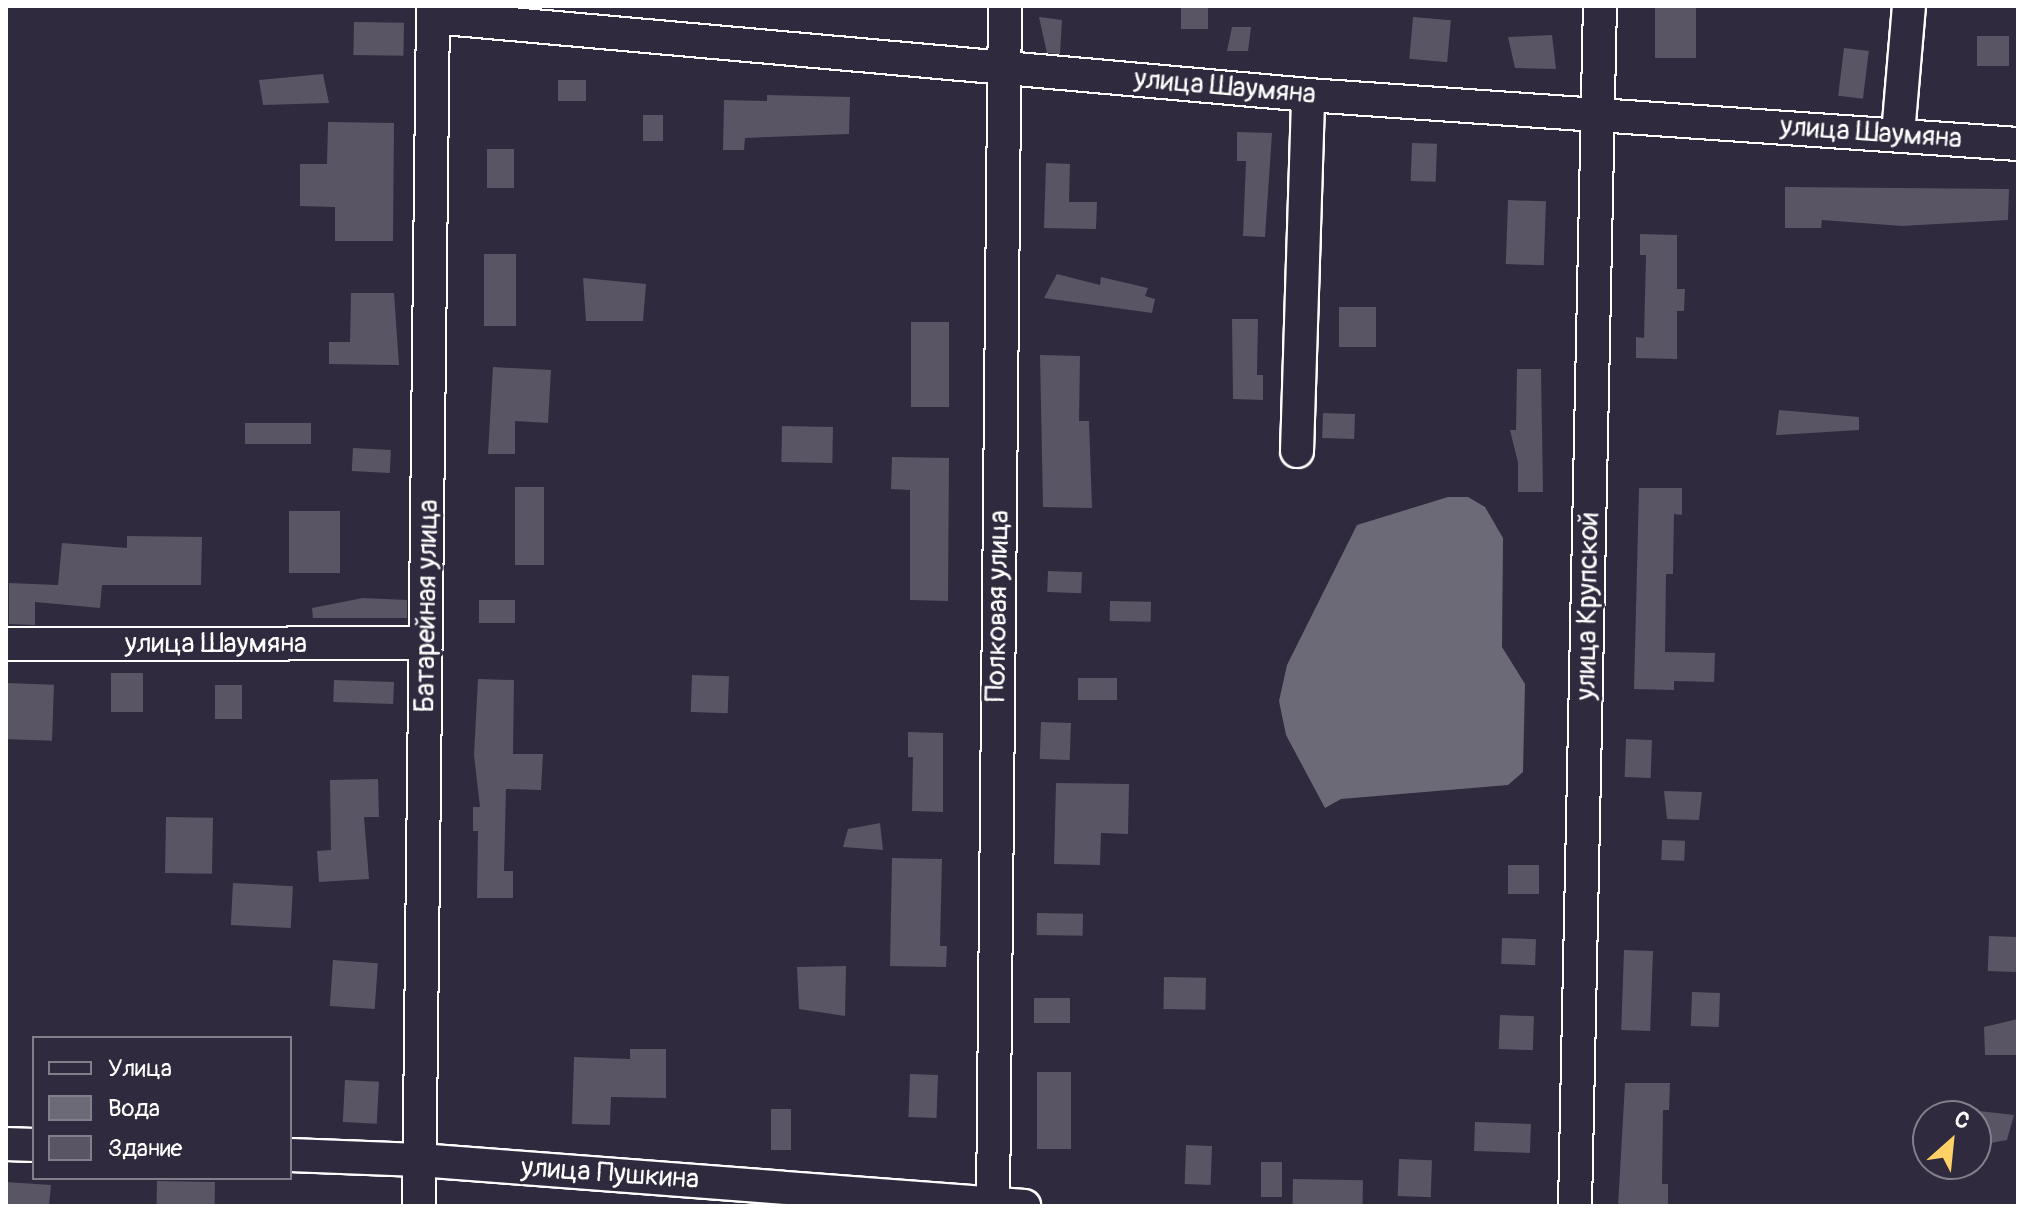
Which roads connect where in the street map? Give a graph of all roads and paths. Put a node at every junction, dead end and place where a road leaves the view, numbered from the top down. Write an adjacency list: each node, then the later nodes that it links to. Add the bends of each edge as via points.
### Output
1 (1005, 6): 5 (street, Полковая улица)
2 (1600, 6): 7 (street, улица Крупской)
3 (1909, 6): 8 (street)
4 (433, 11): 5 (street, улица Шаумяна); 11 (street, Батарейная улица)
5 (1004, 68): 6 (street, улица Шаумяна); 17 (street, Полковая улица)
6 (1308, 95): 7 (street, улица Шаумяна); 10 (street)
7 (1599, 113): 8 (street, улица Шаумяна); 19 (street, улица Крупской)
8 (1898, 134): 9 (street, улица Шаумяна)
9 (2018, 144)
10 (1297, 451)
11 (426, 643): 12 (street, улица Шаумяна); 16 (street, Батарейная улица)
12 (6, 644)
13 (6, 1144): 14 (street)
14 (32, 1145)
15 (292, 1155): 16 (street, улица Пушкина)
16 (419, 1160): 17 (street, улица Пушкина); 18 (street, Батарейная улица)
17 (1003, 1205)
18 (419, 1206)
19 (1575, 1206)

